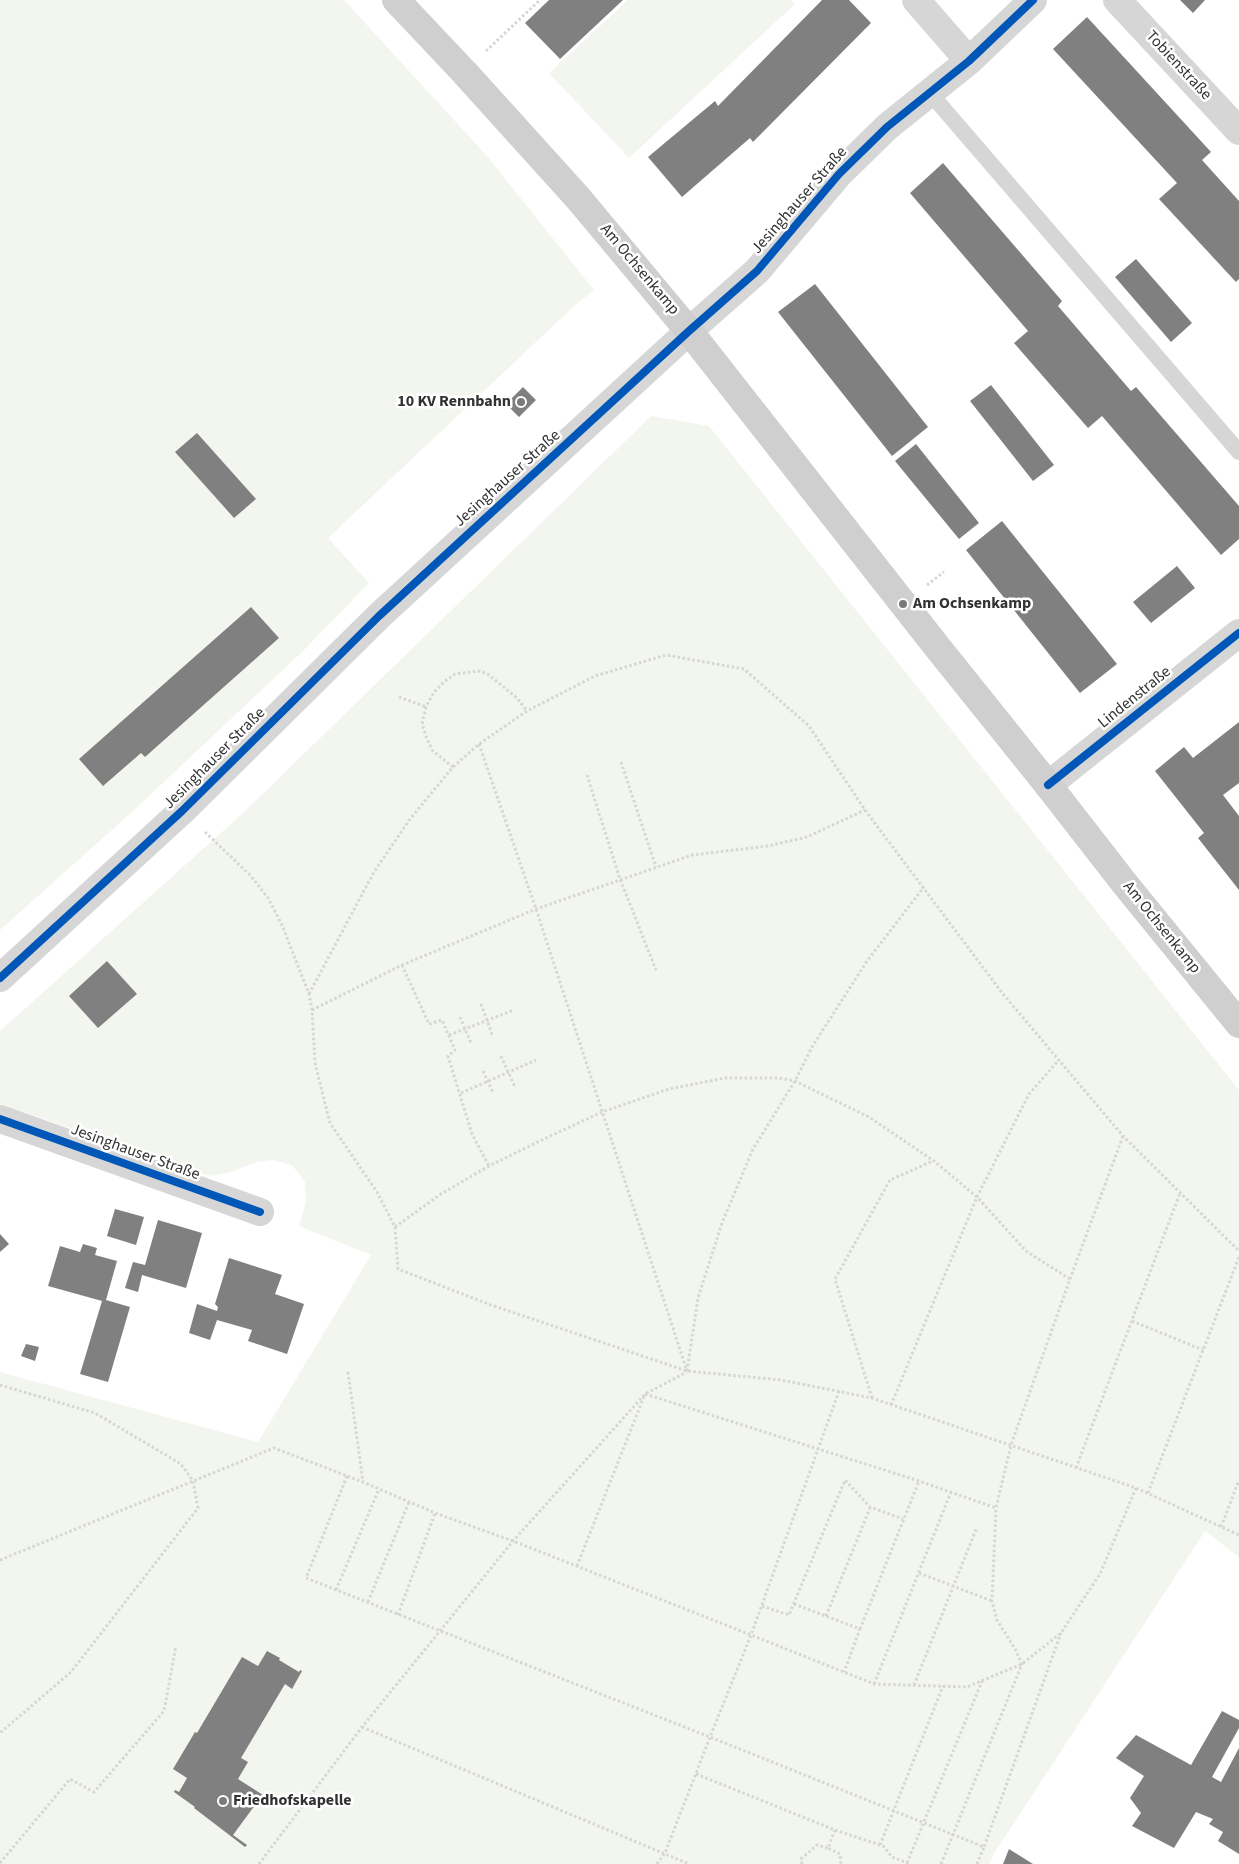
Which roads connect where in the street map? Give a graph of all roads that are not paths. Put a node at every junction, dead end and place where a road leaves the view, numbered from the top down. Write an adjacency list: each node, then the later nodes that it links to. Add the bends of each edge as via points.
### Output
1 (396, 0): 8 (main road, Am Ochsenkamp, via 578,198)
2 (916, 0): 5 (street)
3 (1033, 0): 5 (street, Jesinghauser Straße)
4 (1117, 0): 7 (street, Tobienstraße)
5 (969, 61): 6 (street, Jesinghauser Straße)
6 (930, 93): 8 (street, Jesinghauser Straße, via 887,127 839,174 756,271); 9 (lane)
7 (1239, 131)
8 (689, 331): 11 (main road, Am Ochsenkamp); 12 (street, Jesinghauser Straße, via 379,616 182,811)
9 (1239, 452)
10 (1239, 633): 11 (street, Lindenstraße)
11 (1048, 785): 13 (main road, Am Ochsenkamp)
12 (0, 978)
13 (1239, 1024)
14 (0, 1120): 15 (street, Jesinghauser Straße)
15 (260, 1212)

